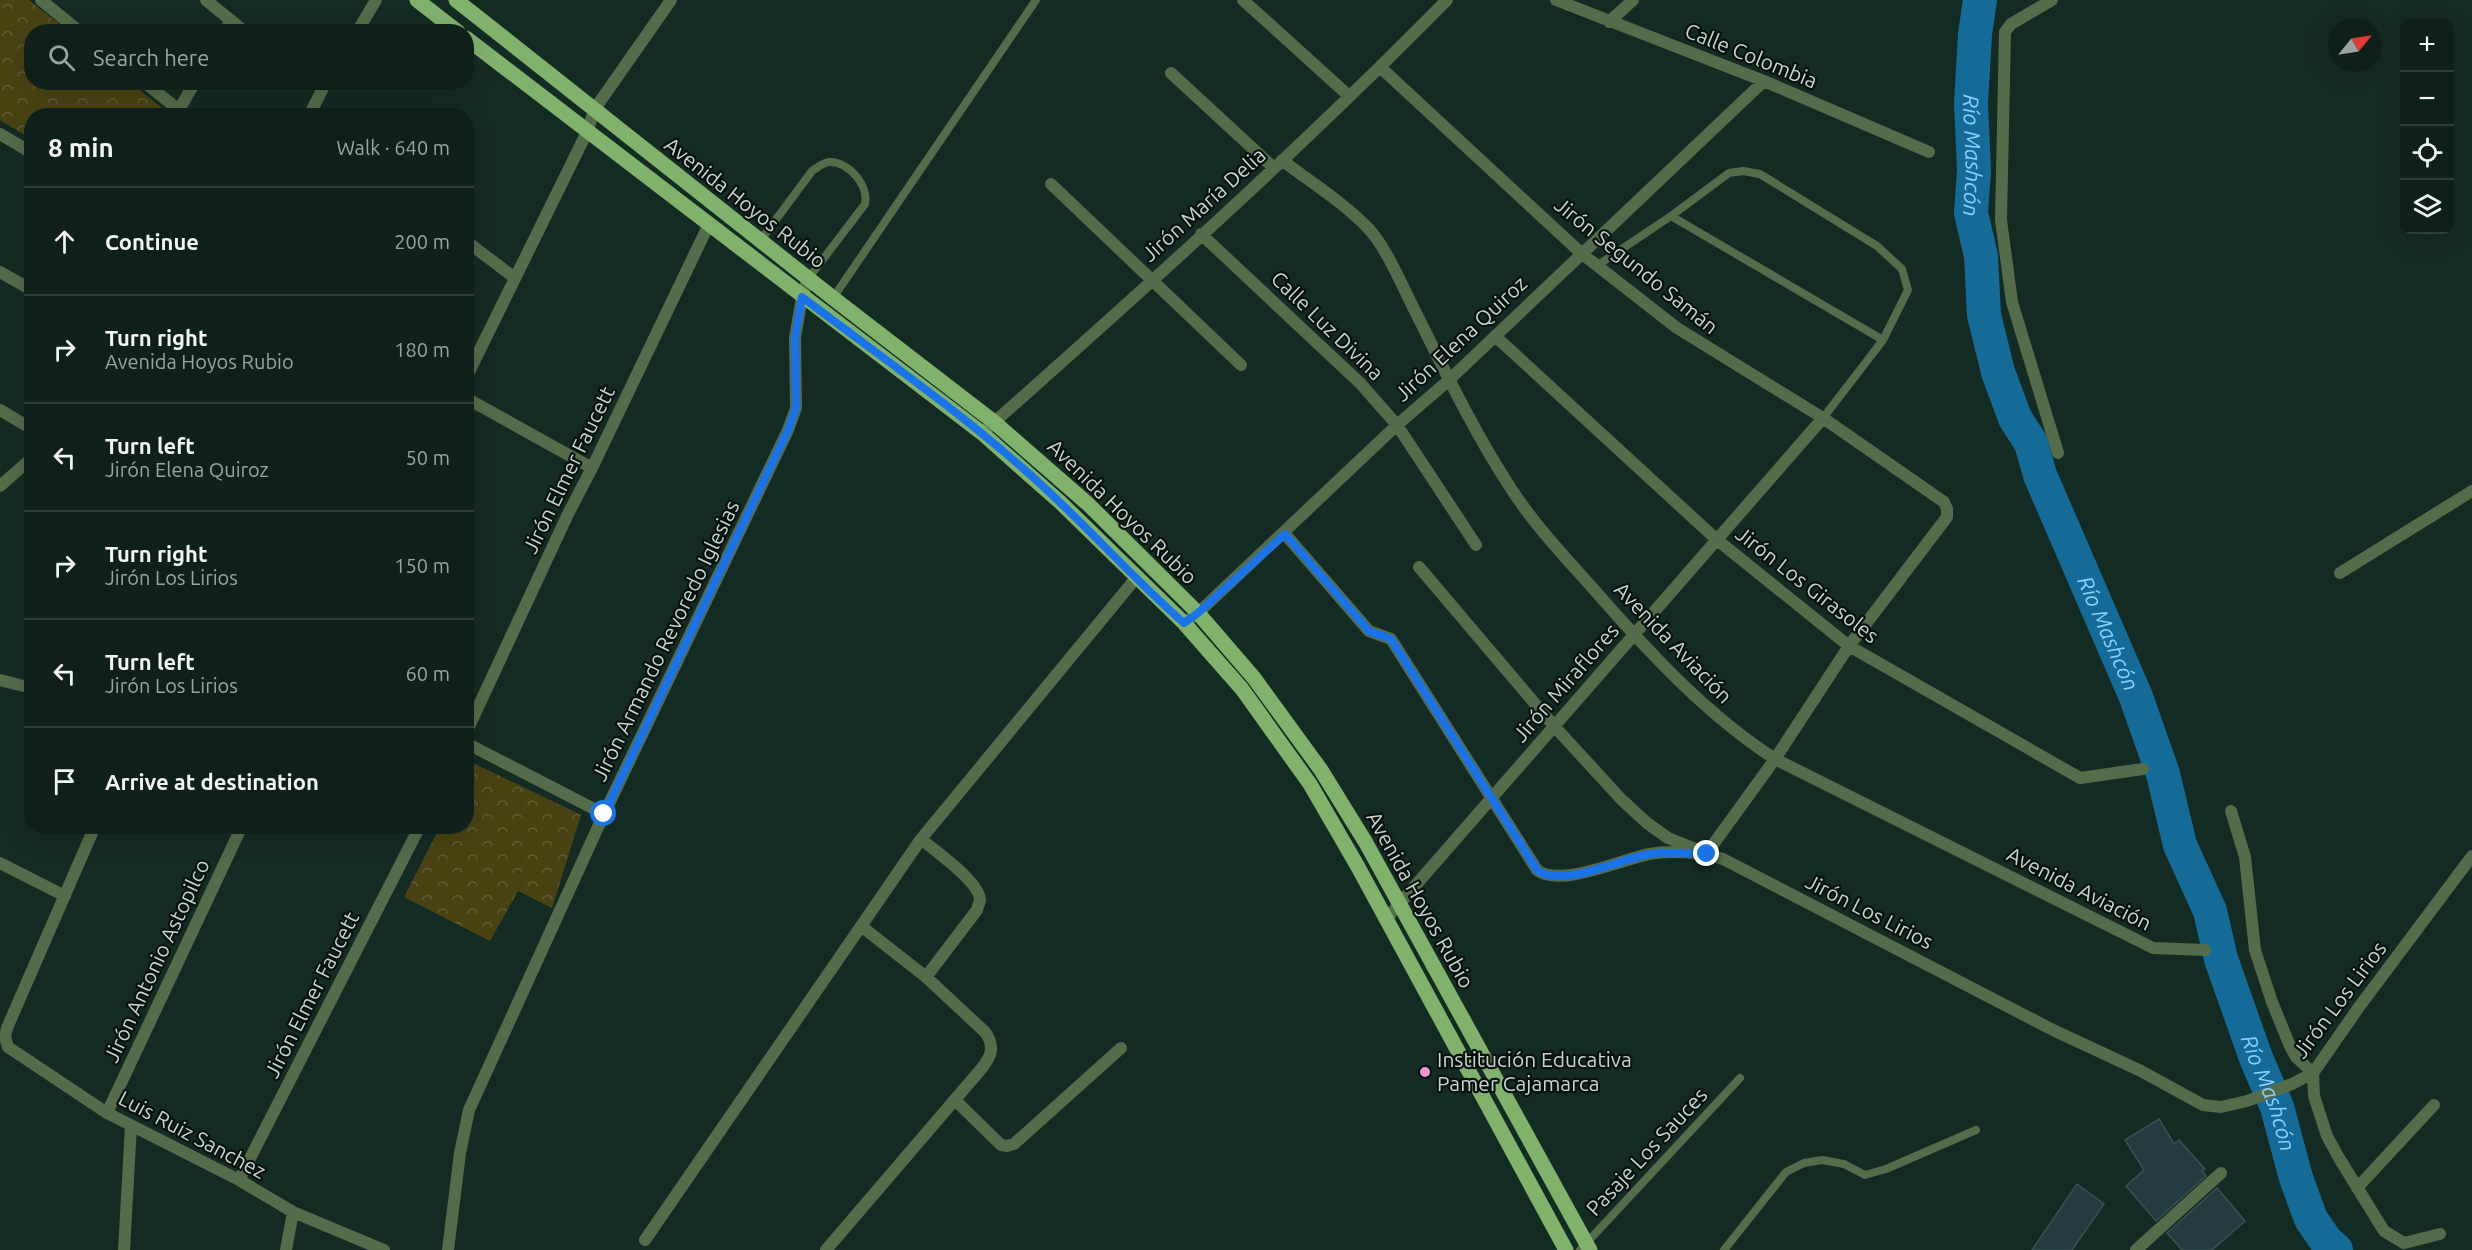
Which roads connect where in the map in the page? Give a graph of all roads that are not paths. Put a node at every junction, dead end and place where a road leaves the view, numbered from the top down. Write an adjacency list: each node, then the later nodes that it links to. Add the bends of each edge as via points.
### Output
1 (41, 0): 15 (street)
2 (206, 0): 13 (street)
3 (376, 0): 18 (street)
4 (417, 0): 19 (main road)
5 (456, 0): 31 (main road, Avenida Hoyos Rubio)
6 (671, 0): 31 (street)
7 (1036, 0): 51 (lane)
8 (1243, 0): 27 (street)
9 (1447, 0): 21 (street, Jirón María Delia)
10 (1556, 0): 14 (street, Calle Colombia)
11 (1633, 0): 14 (street)
12 (2052, 0): 64 (street, via 2011,24 2005,32 2001,220 2012,302)
13 (231, 20): 16 (street); 17 (street)
14 (1609, 22): 23 (street, Calle Colombia)
15 (70, 24)
16 (229, 24)
17 (236, 24)
18 (362, 24)
19 (448, 24)
20 (474, 44): 32 (main road, Avenida Hoyos Rubio)
21 (1380, 67): 27 (street, Jirón María Delia); 43 (street, Jirón Segundo Samán)
22 (1171, 73): 36 (street, Avenida Aviación)
23 (1764, 81): 35 (street, Calle Colombia); 43 (street, Jirón Elena Quiroz)
24 (153, 90): 28 (street)
25 (190, 90): 29 (street)
26 (322, 90): 30 (street)
27 (1349, 96): 36 (street, Jirón María Delia)
28 (172, 108)
29 (180, 108)
30 (313, 108)
31 (594, 110): 32 (street); 41 (main road, Avenida Hoyos Rubio)
32 (588, 130): 39 (main road, Avenida Hoyos Rubio); 46 (street)
33 (0, 134): 34 (street)
34 (24, 148)
35 (1929, 152)
36 (1278, 164): 40 (street, Jirón María Delia); 56 (street, Avenida Aviación, via 1361,222 1375,237)
37 (1051, 184): 48 (street)
38 (1671, 216): 44 (lane); 53 (lane); 53 (lane, via 1729,173 1760,174 1877,246 1902,269 1908,290)
39 (709, 224): 50 (main road, Avenida Hoyos Rubio); 66 (street, Jirón Elmer Faucett)
40 (1201, 234): 48 (street, Jirón María Delia); 62 (street, Calle Luz Divina, via 1353,376)
41 (760, 241): 47 (main road, Avenida Hoyos Rubio); 47 (lane, via 820,165 835,163 861,180 867,197 865,204)
42 (474, 247): 46 (street)
43 (1581, 253): 44 (street, Jirón Segundo Samán); 52 (street, Jirón Elena Quiroz)
44 (1598, 265): 59 (street, Jirón Segundo Samán, via 1677,328)
45 (0, 272): 49 (street)
46 (515, 279): 54 (street)
47 (808, 279): 50 (street, Jirón Armando Revoredo Iglesias); 51 (main road, Avenida Hoyos Rubio)
48 (1151, 279): 55 (street); 60 (street, Jirón María Delia)
49 (24, 286)
50 (802, 297): 63 (main road, Avenida Hoyos Rubio); 88 (street, Jirón Armando Revoredo Iglesias, via 795,338 796,408 788,430)
51 (833, 298): 60 (main road, Avenida Hoyos Rubio)
52 (1495, 336): 56 (street, Jirón Elena Quiroz); 70 (street, Jirón Los Girasoles)
53 (1883, 340): 59 (lane)
54 (474, 362)
55 (1241, 365)
56 (1449, 380): 62 (street, Jirón Elena Quiroz); 77 (street, Avenida Aviación, via 1527,511)
57 (474, 402): 66 (street)
58 (0, 410): 61 (street)
59 (1823, 418): 70 (street, Jirón Miraflores); 78 (street, Jirón Segundo Samán, via 1944,502 1947,509 1947,517)
60 (994, 422): 63 (street, Jirón María Delia); 75 (main road, Avenida Hoyos Rubio, via 1088,504)
61 (24, 424)
62 (1397, 425): 69 (street, Jirón Elena Quiroz); 71 (street, Calle Luz Divina)
63 (982, 434): 74 (main road, Avenida Hoyos Rubio, via 1062,503)
64 (2058, 453)
65 (24, 465): 67 (street)
66 (592, 468): 81 (street, Jirón Elmer Faucett)
67 (0, 486)
68 (2472, 491): 73 (street)
69 (1285, 534): 75 (street, Jirón Elena Quiroz); 86 (street, Jirón Los Lirios, via 1369,631 1391,639)
70 (1716, 539): 77 (street, Jirón Miraflores); 78 (street, Jirón Los Girasoles)
71 (1476, 545)
72 (1419, 567): 82 (street)
73 (2340, 573)
74 (1136, 578): 76 (main road, Avenida Hoyos Rubio); 92 (street)
75 (1198, 613): 76 (street, Jirón Elena Quiroz); 97 (main road, Avenida Hoyos Rubio, via 1295,732 1366,843)
76 (1184, 623): 98 (main road, Avenida Hoyos Rubio, via 1242,689 1310,784)
77 (1634, 635): 82 (street, Jirón Miraflores); 84 (street, Avenida Aviación, via 1714,714)
78 (1850, 646): 84 (street); 85 (street, Jirón Los Girasoles, via 2080,778)
79 (0, 680): 80 (street)
80 (24, 686)
81 (474, 716)
82 (1554, 726): 86 (street, Jirón Miraflores); 93 (street, via 1647,823 1668,838)
83 (474, 747): 88 (street)
84 (1775, 759): 93 (street); 100 (street, Avenida Aviación, via 2153,948)
85 (2143, 769)
86 (1491, 800): 93 (street, Jirón Los Lirios, via 1537,870 1546,875 1597,870 1650,854); 97 (street, Jirón Miraflores)
87 (2231, 811): 103 (street, via 2245,857 2255,950 2290,1046)
88 (604, 814): 122 (street, Jirón Armando Revoredo Iglesias, via 469,1110)
89 (92, 834): 96 (street)
90 (238, 834): 107 (street, Jirón Antonio Astopilco)
91 (416, 834): 113 (street, Jirón Elmer Faucett)
92 (921, 840): 99 (street); 101 (street, via 970,880 980,901)
93 (1707, 854): 103 (street, Jirón Los Lirios, via 1755,874 2204,1105 2221,1107 2247,1101)
94 (2472, 856): 103 (street, Jirón Los Lirios)
95 (0, 863): 96 (street)
96 (65, 896): 107 (street, Luis Ruiz Sanchez, via 5,1037 15,1054)
97 (1399, 904): 98 (street, Jirón Miraflores); 109 (main road, Avenida Hoyos Rubio)
98 (1387, 918): 111 (main road, Avenida Hoyos Rubio)
99 (861, 926): 101 (street); 117 (street)
100 (2205, 950)
101 (926, 977): 105 (street, via 991,1040 990,1058)
102 (1121, 1048): 105 (street, via 1014,1144 1001,1144)
103 (2313, 1073): 114 (street, via 2314,1096 2327,1136)
104 (1740, 1078): 118 (lane, Pasaje Los Sauces)
105 (955, 1100): 123 (street)
106 (2434, 1105): 114 (street)
107 (107, 1113): 108 (street, Luis Ruiz Sanchez)
108 (131, 1126): 113 (street, Luis Ruiz Sanchez); 119 (street)
109 (1522, 1127): 111 (main road); 118 (main road, Avenida Hoyos Rubio)
110 (1976, 1130): 125 (lane, via 1865,1175 1844,1164 1822,1160 1804,1163 1786,1172)
111 (1505, 1137): 124 (main road, Avenida Hoyos Rubio)
112 (2221, 1173): 126 (street)
113 (239, 1180): 115 (street, Luis Ruiz Sanchez)
114 (2357, 1188): 116 (street, via 2384,1231 2404,1243)
115 (292, 1212): 120 (street); 121 (street, Luis Ruiz Sanchez)
116 (2440, 1234)
117 (645, 1240)
118 (1586, 1248)
119 (124, 1250)
120 (286, 1250)
121 (384, 1250)
122 (448, 1250)
123 (826, 1250)
124 (1566, 1250)
125 (1724, 1250)
126 (2136, 1250)

